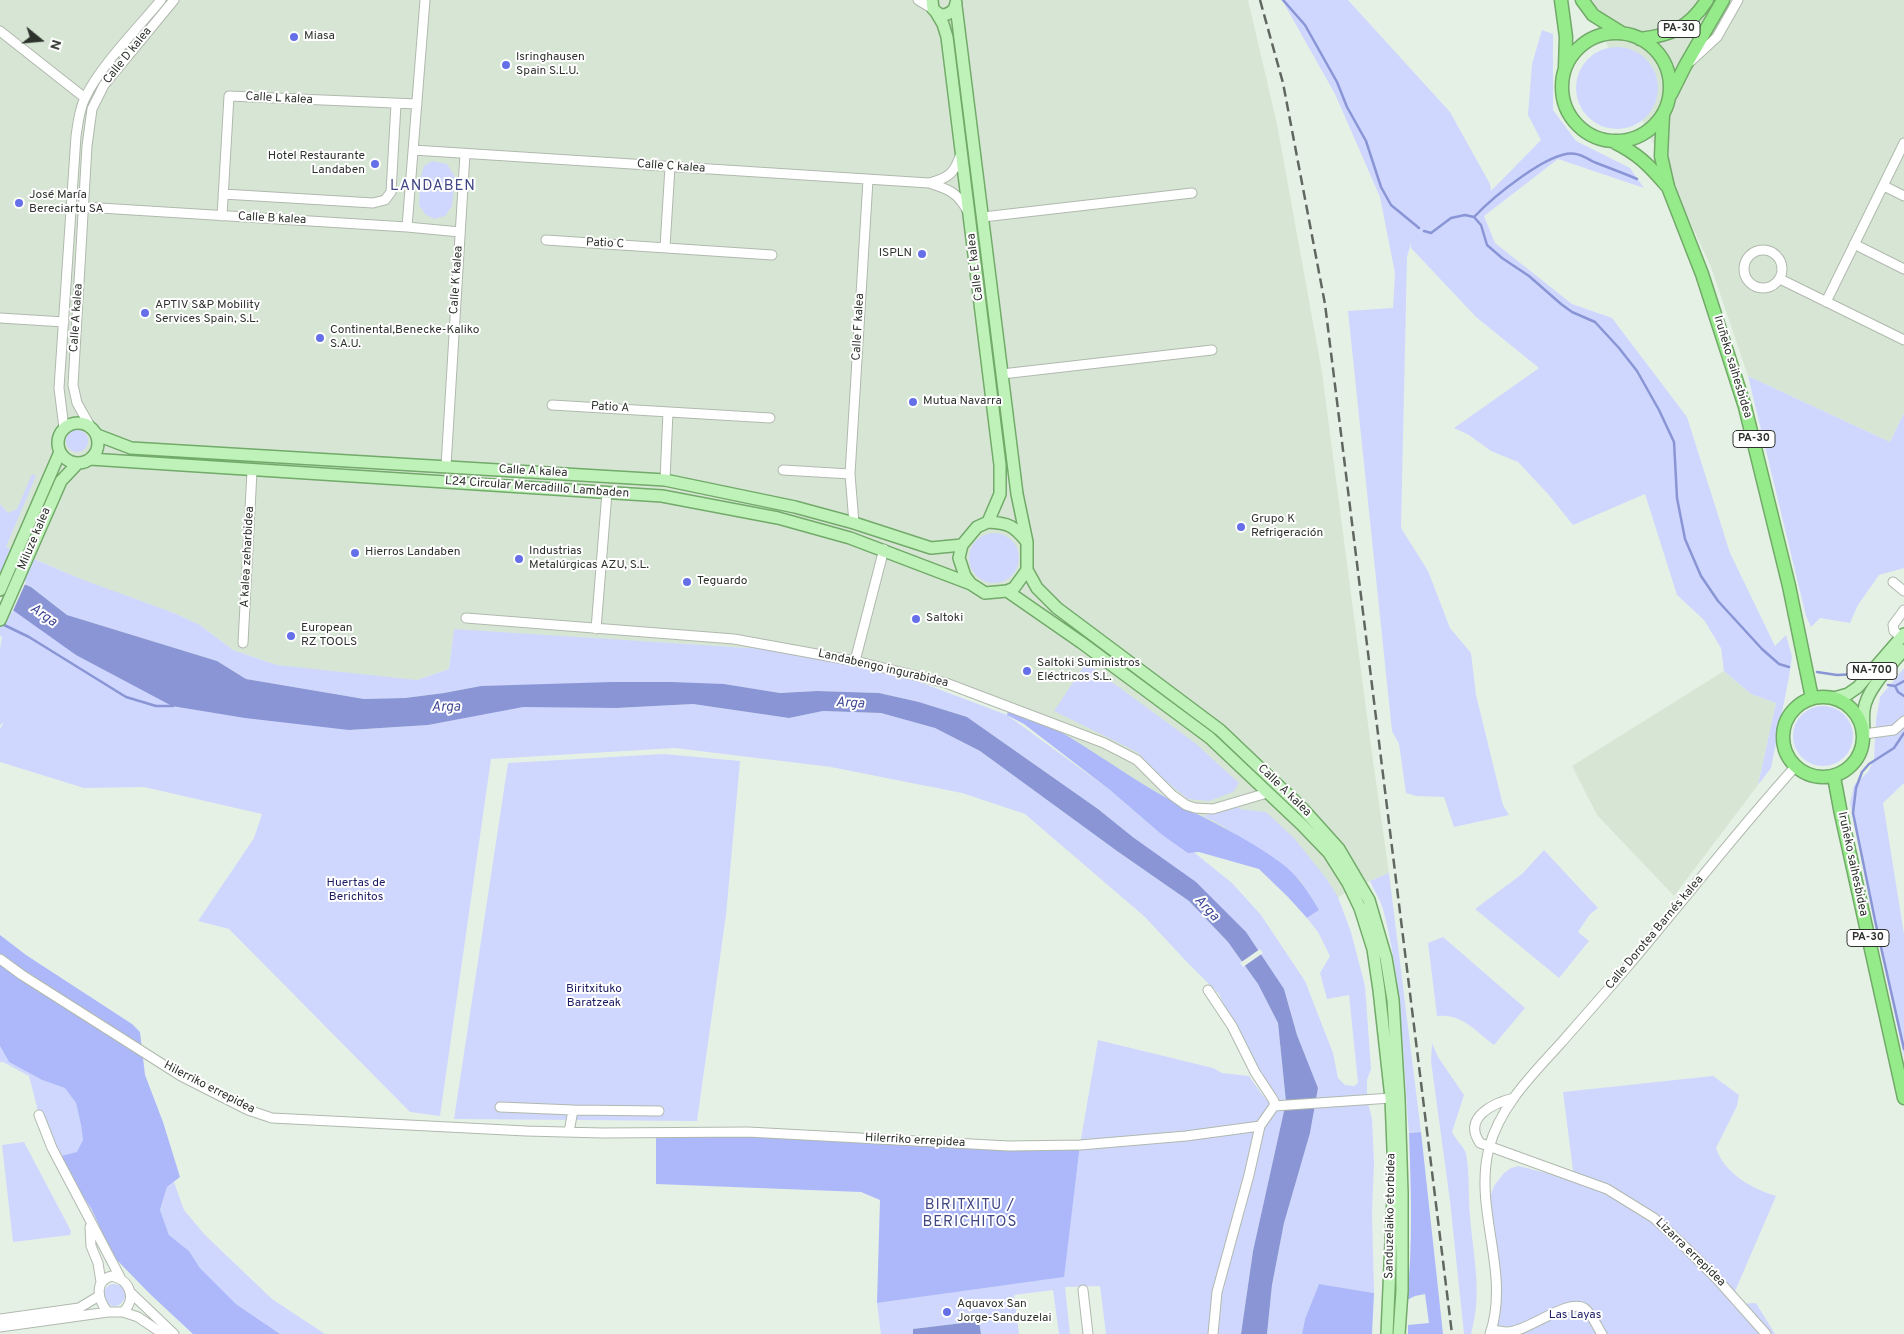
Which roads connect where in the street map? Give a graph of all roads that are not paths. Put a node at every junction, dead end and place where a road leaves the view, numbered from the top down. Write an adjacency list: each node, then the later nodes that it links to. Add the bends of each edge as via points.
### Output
1 (161, 0): 17 (street, Calle D kalea, via 101,73)
2 (174, 0): 36 (street, Calle D kalea, via 104,86 92,109)
3 (425, 0): 20 (street)
4 (918, 0): 11 (street)
5 (1560, 0): 16 (highway, via 1566,37)
6 (1582, 0): 13 (highway, via 1592,14)
7 (1707, 0): 14 (highway, PA-30, via 1689,23 1676,31)
8 (1724, 0): 15 (highway, PA-30)
9 (1738, 0): 15 (street, via 1717,37)
10 (956, 3): 11 (main road, via 950,14 940,15); 40 (main road, Calle E kalea)
11 (934, 7): 25 (main road, Calle E kalea, via 947,37)
12 (0, 31): 17 (street)
13 (1622, 34): 14 (highway, PA-30); 16 (highway, PA-30, via 1604,35 1587,42 1574,54)
14 (1640, 39): 18 (highway, PA-30, via 1654,49 1665,64 1670,81)
15 (1685, 66): 18 (highway, PA-30)
16 (1565, 70): 22 (highway, PA-30, via 1562,88 1566,106 1575,122 1589,134)
17 (85, 98): 28 (street, Calle D kalea, via 79,115)
18 (1669, 98): 21 (highway, PA-30)
19 (396, 104): 20 (street, Calle L kalea); 34 (street, via 391,192 385,200 373,203); 34 (street, Calle L kalea, via 229,96)
20 (417, 104): 24 (street)
21 (1663, 115): 22 (highway, PA-30, via 1647,133); 32 (highway, Iruñeko saihesbidea / PA-30, via 1661,156)
22 (1614, 142): 32 (highway, Iruñeko saihesbidea / PA-30, via 1634,153)
23 (1904, 143): 31 (street)
24 (413, 150): 26 (street, Calle C kalea); 41 (street)
25 (962, 152): 30 (street, via 952,173); 38 (main road, Calle E kalea)
26 (465, 154): 27 (street, Calle C kalea); 42 (street, Calle K kalea)
27 (670, 167): 29 (street, Calle C kalea); 46 (street)
28 (73, 180): 36 (street, via 77,185 76,200); 37 (street, Calle D kalea)
29 (868, 180): 30 (street, Calle C kalea); 68 (street, Calle F kalea)
30 (929, 183): 38 (street, via 954,193)
31 (1884, 186): 35 (street); 44 (street)
32 (1668, 187): 92 (highway, Iruñeko saihesbidea / PA-30, via 1702,274 1745,407 1787,577)
33 (1192, 193): 40 (street, Calle E kalea)
34 (223, 194): 39 (street, Calle L kalea)
35 (1904, 196)
36 (84, 206): 39 (street, Calle B kalea); 45 (street, via 75,213); 59 (street, Calle A kalea, via 73,385 78,404)
37 (71, 207): 45 (street, Calle A kalea)
38 (970, 215): 73 (main road, Calle E kalea, via 1000,465 1000,494)
39 (222, 216): 41 (street, Calle B kalea)
40 (983, 216): 55 (main road, Calle E kalea)
41 (407, 227): 42 (street, Calle B kalea)
42 (460, 232): 65 (street, Calle K kalea)
43 (546, 240): 46 (street, Patio C)
44 (1854, 244): 48 (street); 50 (street)
45 (68, 245): 52 (street, Calle A kalea)
46 (665, 247): 47 (street, Patio C)
47 (772, 255)
48 (1904, 269)
49 (1780, 279): 49 (street, via 1782,267 1772,253 1761,250 1746,260 1744,272 1753,286 1765,289); 50 (street)
50 (1826, 302): 53 (street)
51 (0, 318): 52 (street)
52 (64, 322): 60 (street, Calle A kalea, via 59,388)
53 (1904, 340)
54 (1212, 350): 55 (street)
55 (1002, 374): 75 (main road, Calle E kalea, via 1017,494)
56 (552, 406): 57 (street, Patio A)
57 (668, 412): 58 (street, Patio A); 70 (street)
58 (770, 418)
59 (90, 426): 60 (main road, via 76,422); 61 (main road)
60 (64, 428): 62 (main road, via 58,439)
61 (97, 435): 63 (main road, via 98,449); 65 (main road, Calle A kalea, via 130,448)
62 (60, 452): 64 (main road, via 67,460); 81 (main road, Miluze kalea)
63 (90, 459): 64 (main road); 67 (main road, L24 Circular Mercadillo Lambaden)
64 (78, 463): 86 (main road, Miluze kalea, via 61,481)
65 (446, 466): 69 (main road, via 436,474 410,472); 70 (main road, Calle A kalea); 71 (main road, via 454,474 482,477)
66 (783, 470): 68 (street)
67 (252, 471): 69 (main road, L24 Circular Mercadillo Lambaden); 89 (street, A kalea zeharbidea)
68 (850, 474): 74 (street, Calle F kalea)
69 (397, 479): 71 (main road, L24 Circular Mercadillo Lambaden)
70 (665, 480): 74 (main road, Calle A kalea, via 795,507)
71 (496, 485): 72 (main road, L24 Circular Mercadillo Lambaden)
72 (607, 492): 77 (main road, L24 Circular Mercadillo Lambaden, via 662,496 778,518); 87 (street)
73 (988, 522): 75 (main road, via 1016,528); 76 (main road, via 977,527)
74 (854, 523): 76 (main road, Calle A kalea, via 931,548)
75 (1027, 542): 78 (main road)
76 (962, 545): 80 (main road, via 959,558)
77 (884, 550): 80 (main road, L24 Circular Mercadillo Lambaden); 91 (street)
78 (1027, 570): 82 (main road, via 1014,588); 101 (main road, Calle A kalea, via 1037,588 1057,608 1220,730 1340,849 1369,900 1386,958 1393,1000)
79 (1893, 582): 83 (street)
80 (971, 584): 82 (main road, via 985,593)
81 (0, 590)
82 (1007, 591): 98 (main road, Calle A kalea, via 1210,738)
83 (1904, 591)
84 (1904, 610): 88 (street, via 1892,625 1894,631)
85 (466, 618): 87 (street, Landabengo ingurabidea)
86 (0, 620)
87 (596, 628): 91 (street, Landabengo ingurabidea, via 734,639)
88 (1903, 636): 93 (main road, NA-700, via 1858,687)
89 (243, 643)
90 (1904, 650): 95 (main road, NA-700, via 1868,698 1864,709)
91 (855, 662): 98 (street, Landabengo ingurabidea, via 946,683 1104,743 1137,760 1172,795 1195,808 1213,809)
92 (1812, 698): 93 (highway); 96 (highway, via 1800,704 1784,726 1784,747)
93 (1834, 698): 95 (highway, via 1854,711)
94 (1904, 721): 95 (street, via 1894,730)
95 (1864, 734): 97 (highway, via 1863,748 1857,761)
96 (1795, 766): 97 (highway, via 1812,777); 102 (street, Calle Dorotea Barnés kalea)
97 (1834, 777): 103 (highway, Iruñeko saihesbidea / PA-30)
98 (1267, 793): 101 (main road, Calle A kalea, via 1329,853 1360,908 1373,949)
99 (0, 959): 110 (street, Hilerriko errepidea, via 181,1076 248,1110 272,1118)
100 (1208, 990): 104 (street)
101 (1395, 1098): 104 (street); 118 (main road, Sanduzelaiko etorbidea); 130 (main road, Sanduzelaiko etorbidea, via 1402,1203)
102 (1514, 1098): 111 (street); 111 (street, via 1502,1101 1478,1118 1474,1133 1480,1143)
103 (1904, 1098)
104 (1278, 1105): 109 (street)
105 (500, 1107): 106 (street)
106 (574, 1110): 107 (street); 110 (street)
107 (659, 1112)
108 (39, 1116): 112 (street)
109 (1260, 1126): 110 (street, Hilerriko errepidea, via 1080,1145 1009,1146 748,1132); 127 (street, via 1217,1292)
110 (569, 1132)
111 (1489, 1147): 123 (street, via 1486,1207 1497,1285); 132 (street, Lizarra errepidea, via 1607,1189 1654,1218 1717,1279)
112 (90, 1224): 113 (street); 114 (street, via 91,1246)
113 (120, 1278): 114 (street, via 106,1277); 116 (street)
114 (101, 1282): 117 (street)
115 (1083, 1290): 126 (street)
116 (131, 1293): 120 (street); 125 (street)
117 (99, 1296): 119 (street); 121 (street, via 79,1308)
118 (1388, 1310): 128 (main road, Sanduzelaiko etorbidea); 129 (street)
119 (108, 1312): 120 (street); 122 (street)
120 (123, 1312): 124 (street, via 138,1317)
121 (0, 1319)
122 (0, 1327)
123 (1490, 1332): 131 (street, via 1508,1332 1529,1326 1577,1305 1586,1309)
124 (163, 1334)
125 (174, 1334)
126 (1088, 1334)
127 (1213, 1334)
128 (1387, 1334)
129 (1391, 1334)
130 (1399, 1334)
131 (1602, 1334)
132 (1766, 1334)

